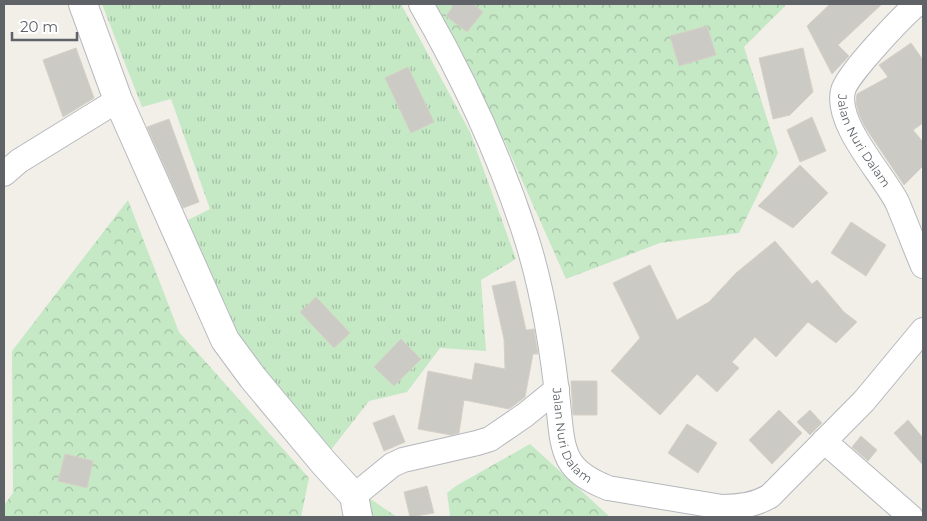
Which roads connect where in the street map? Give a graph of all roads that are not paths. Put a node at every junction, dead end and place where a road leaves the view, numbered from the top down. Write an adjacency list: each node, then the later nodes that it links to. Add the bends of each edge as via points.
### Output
1 (83, 4): 4 (main road)
2 (422, 4): 8 (street, Jalan Nuri Dalam, via 486,130 526,235 551,340)
3 (917, 4): 6 (street, Jalan Nuri Dalam, via 894,25 844,85 841,100 857,140 896,201)
4 (118, 100): 5 (street, via 19,161); 10 (main road, via 225,340)
5 (4, 174)
6 (923, 266)
7 (923, 330): 9 (street, Jalan Nuri Dalam, via 864,401)
8 (557, 389): 9 (street, Jalan Nuri Dalam, via 562,441 568,460 590,481 608,488 722,506 752,504 770,496); 10 (street, via 490,439 392,465)
9 (824, 441): 11 (street)
10 (356, 507)
11 (911, 517)

